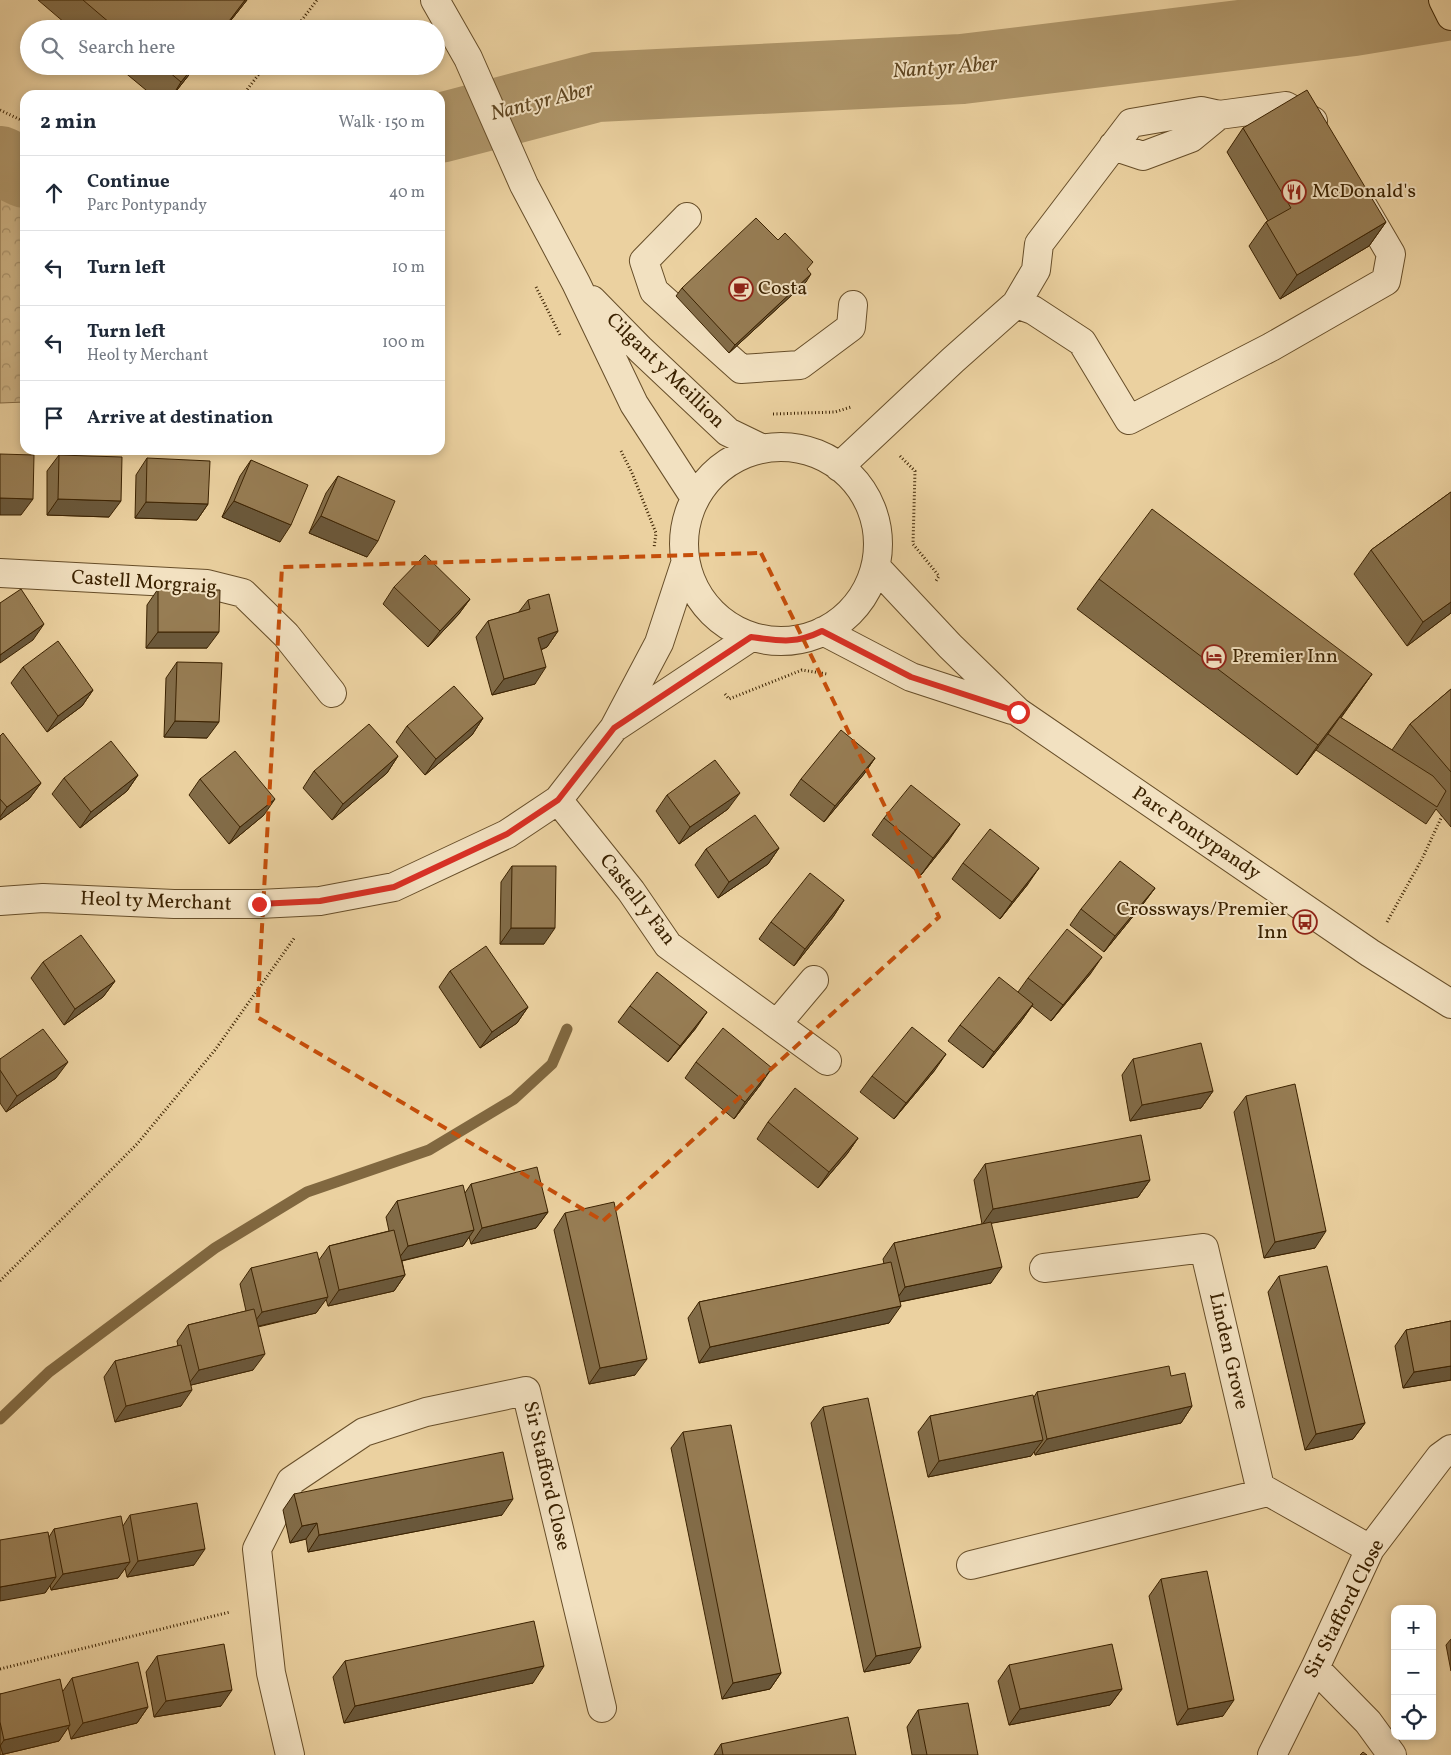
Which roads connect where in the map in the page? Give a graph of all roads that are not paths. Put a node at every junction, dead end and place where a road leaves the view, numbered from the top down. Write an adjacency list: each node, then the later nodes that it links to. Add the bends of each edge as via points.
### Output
1 (435, 0): 7 (street, Cilgant y Meillion, via 463,50 533,202)
2 (1444, 0): 3 (main road)
3 (1451, 16)
4 (1326, 144): 8 (street, via 1311,119 1286,106 1219,115 1191,138 1142,156 1113,146 1039,244 1036,270)
5 (1346, 178): 8 (street, via 1391,254 1386,281 1271,347 1129,420 1082,342 1033,310)
6 (688, 217): 9 (street, via 644,261 654,291 741,369 800,366 851,327)
7 (576, 283): 10 (street, Cilgant y Meillion, via 728,432); 12 (street, Cilgant y Meillion, via 634,404)
8 (1016, 304): 11 (street)
9 (853, 306)
10 (761, 448): 11 (street, via 795,447 828,458); 12 (street, via 730,461 704,484)
11 (839, 467): 14 (street, via 849,473 869,501 878,533)
12 (695, 498): 13 (street, via 684,531)
13 (685, 564): 17 (street, via 698,596 721,621); 20 (street, Heol ty Merchant, via 659,643)
14 (876, 568): 16 (street, via 862,598 839,623); 19 (street, Parc Pontypandy)
15 (0, 573): 18 (street, Castell Morgraig, via 208,584 243,593 286,635)
16 (822, 631): 17 (street, via 808,638 784,642); 19 (street, Parc Pontypandy, via 911,677)
17 (751, 637): 20 (street, Heol ty Merchant)
18 (332, 693)
19 (1018, 712): 24 (street, Parc Pontypandy, via 1370,953)
20 (614, 728): 21 (street, Heol ty Merchant)
21 (558, 800): 22 (street, Heol ty Merchant, via 507,834 394,887 320,901 259,904 44,898); 25 (street, Castell y Fan, via 631,891 668,945)
22 (0, 901)
23 (814, 980): 25 (street)
24 (1451, 1004)
25 (777, 1024): 26 (street, Castell y Fan)
26 (827, 1061)
27 (1044, 1268): 29 (street, Linden Grove, via 1204,1248 1260,1487)
28 (1451, 1449): 30 (street, Sir Stafford Close, via 1440,1457)
29 (1268, 1492): 30 (street); 31 (street)
30 (1370, 1549): 32 (street, Sir Stafford Close)
31 (971, 1564)
32 (1315, 1668): 35 (street, Sir Stafford Close); 36 (street, via 1368,1722)
33 (602, 1708): 34 (street, Sir Stafford Close, via 526,1391 426,1412 364,1432 292,1481 257,1549 271,1673)
34 (290, 1755)
35 (1272, 1755)
36 (1392, 1755)

